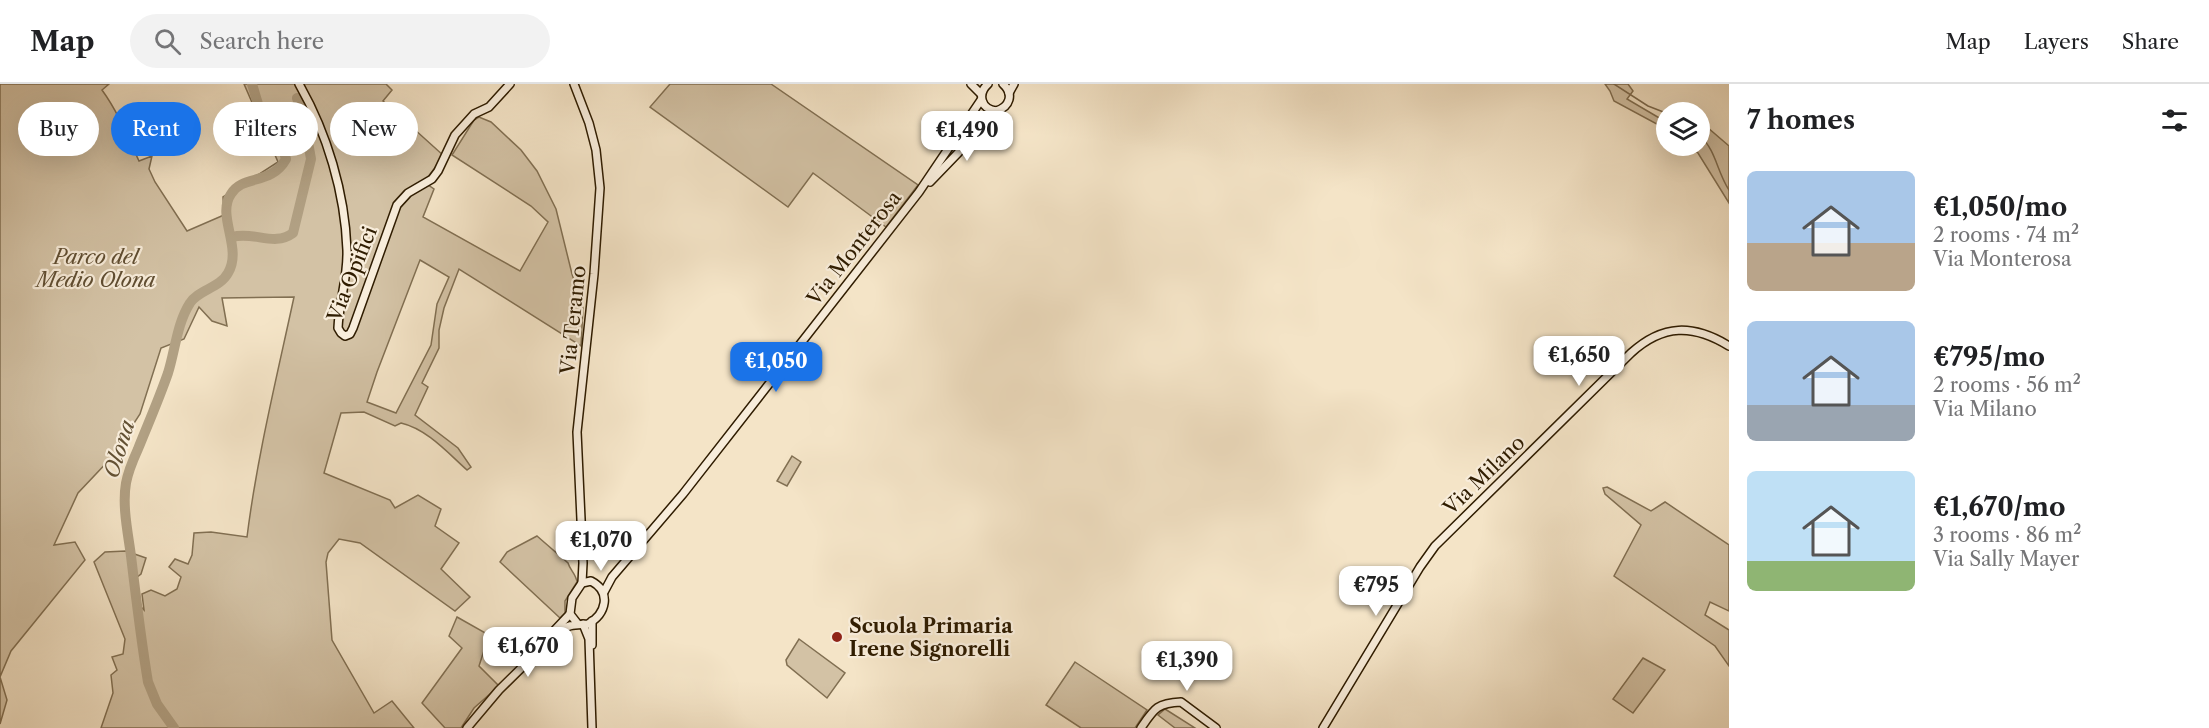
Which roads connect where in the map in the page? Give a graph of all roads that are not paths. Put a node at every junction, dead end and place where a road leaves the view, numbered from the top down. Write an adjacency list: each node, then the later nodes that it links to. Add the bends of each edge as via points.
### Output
1 (299, 84): 2 (street, Via Opifici, via 340,184 347,251 338,328 345,336 353,328 402,198 432,179 455,135)
2 (510, 84)
3 (574, 84): 13 (street, Via Teramo, via 596,150 600,188 578,432)
4 (971, 84): 9 (street)
5 (988, 84): 9 (street, Via Monterosa)
6 (1003, 84): 8 (street)
7 (1014, 84): 8 (street)
8 (1009, 93): 10 (street, Via Monterosa, via 1007,105)
9 (981, 97): 10 (street, via 985,106); 11 (street, Via Monterosa)
10 (996, 111): 11 (street, Via Monterosa)
11 (919, 192): 14 (street, Via Monterosa, via 677,502)
12 (1729, 346): 28 (street, Via Milano, via 1703,332 1682,330 1651,337 1631,353 1435,546)
13 (583, 563): 15 (street, Via Teramo); 16 (street, Via Teramo)
14 (612, 577): 17 (street, Via Monterosa); 18 (street, Via Monterosa)
15 (591, 581): 16 (street); 17 (street)
16 (582, 583): 19 (street, via 572,598)
17 (599, 585): 18 (street)
18 (604, 592): 20 (street, via 601,611)
19 (570, 614): 21 (street); 22 (street)
20 (592, 621): 21 (street); 23 (street)
21 (580, 623): 22 (street, via 567,626); 23 (street, via 589,639)
22 (538, 650): 24 (street)
23 (588, 656): 25 (street)
24 (467, 728)
25 (592, 728)
26 (1141, 728): 27 (street, via 1161,704 1181,702)
27 (1216, 728)
28 (1323, 728)

